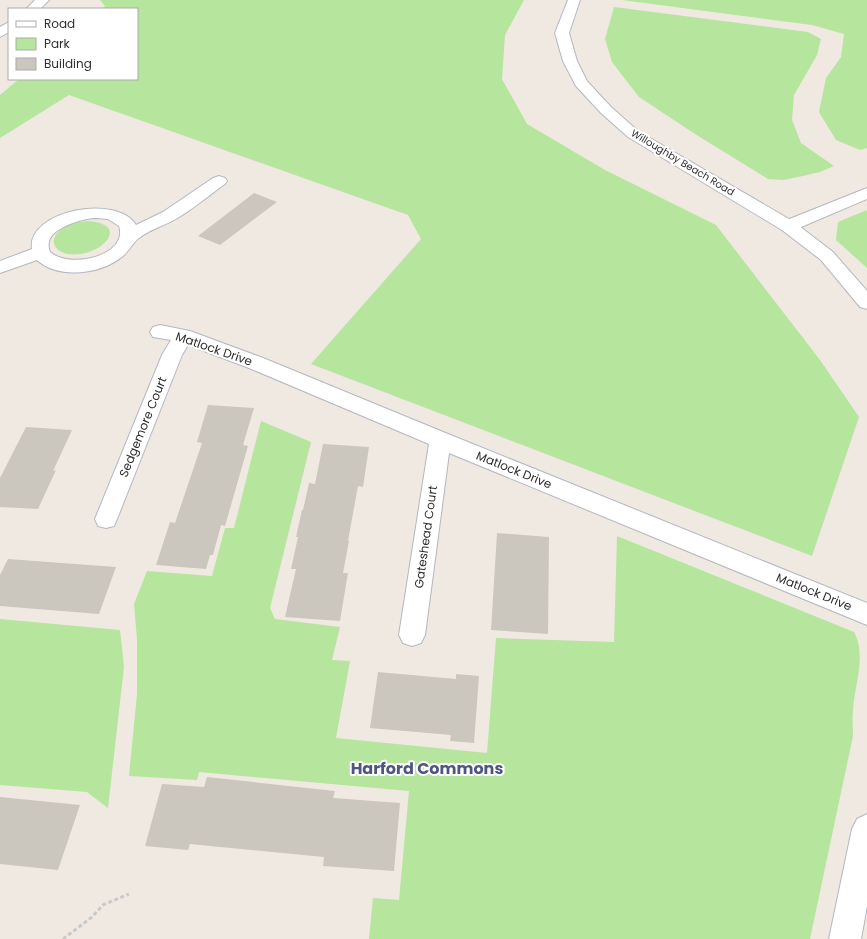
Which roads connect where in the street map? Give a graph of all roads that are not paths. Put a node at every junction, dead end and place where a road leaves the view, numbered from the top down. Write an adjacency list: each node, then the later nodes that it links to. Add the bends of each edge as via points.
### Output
1 (43, 0): 3 (street)
2 (574, 0): 8 (street, Willoughby Beach Road, via 562,33 570,61 581,83 606,110 633,134)
3 (33, 8)
4 (8, 27): 5 (street)
5 (0, 33)
6 (219, 181): 9 (street, via 169,216)
7 (867, 193): 8 (street)
8 (788, 226): 12 (street, Willoughby Beach Road, via 827,256)
9 (130, 236): 10 (street, via 113,256 97,263 62,265 49,260); 10 (street, via 128,226 120,218 90,213 73,216 58,222 46,232 40,242)
10 (41, 252): 11 (street)
11 (0, 267)
12 (867, 303)
13 (160, 332): 14 (street, Matlock Drive)
14 (183, 336): 15 (street, Matlock Drive, via 256,363); 16 (street, Sedgemore Court, via 172,355)
15 (440, 440): 17 (street, Matlock Drive); 18 (street, Gateshead Court)
16 (106, 519)
17 (867, 614)
18 (412, 635)
19 (867, 829): 20 (street)
20 (845, 939)

